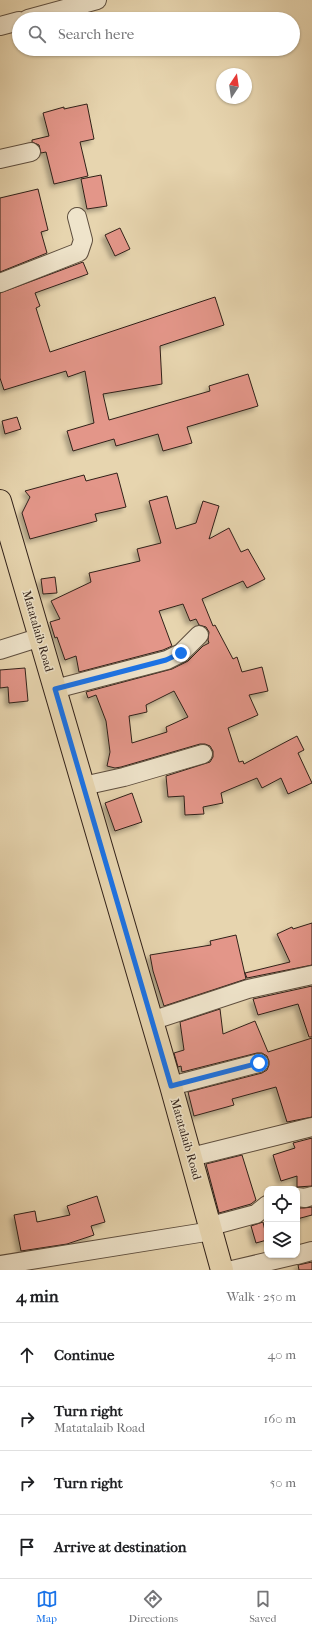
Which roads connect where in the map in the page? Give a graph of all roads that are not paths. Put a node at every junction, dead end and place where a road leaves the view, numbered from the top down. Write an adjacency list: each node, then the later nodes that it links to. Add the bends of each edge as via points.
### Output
1 (97, 0): 2 (street)
2 (48, 7)
3 (12, 23): 4 (street)
4 (0, 26)
5 (31, 152): 6 (street)
6 (0, 159)
7 (77, 217): 8 (street, via 83,240 79,252)
8 (0, 283)
9 (0, 500): 11 (main road, Matatalaib Road)
10 (200, 635): 13 (street, via 181,653 166,660)
11 (41, 637): 12 (street); 13 (main road, Matatalaib Road)
12 (0, 650)
13 (55, 689): 15 (main road, Matatalaib Road)
14 (203, 754): 15 (street, via 124,778)
15 (83, 786): 17 (main road, Matatalaib Road)
16 (312, 975): 17 (street, via 248,989)
17 (151, 1021): 19 (main road, Matatalaib Road)
18 (259, 1063): 19 (street)
19 (171, 1086): 21 (main road, Matatalaib Road)
20 (312, 1127): 21 (street)
21 (191, 1157): 25 (main road, Matatalaib Road)
22 (312, 1196): 23 (street)
23 (300, 1197)
24 (264, 1207): 25 (street, via 256,1214)
25 (211, 1228): 29 (street); 30 (main road, Matatalaib Road)
26 (312, 1251): 27 (street)
27 (300, 1254)
28 (283, 1258): 31 (street)
29 (0, 1265)
30 (222, 1270)
31 (232, 1270)

